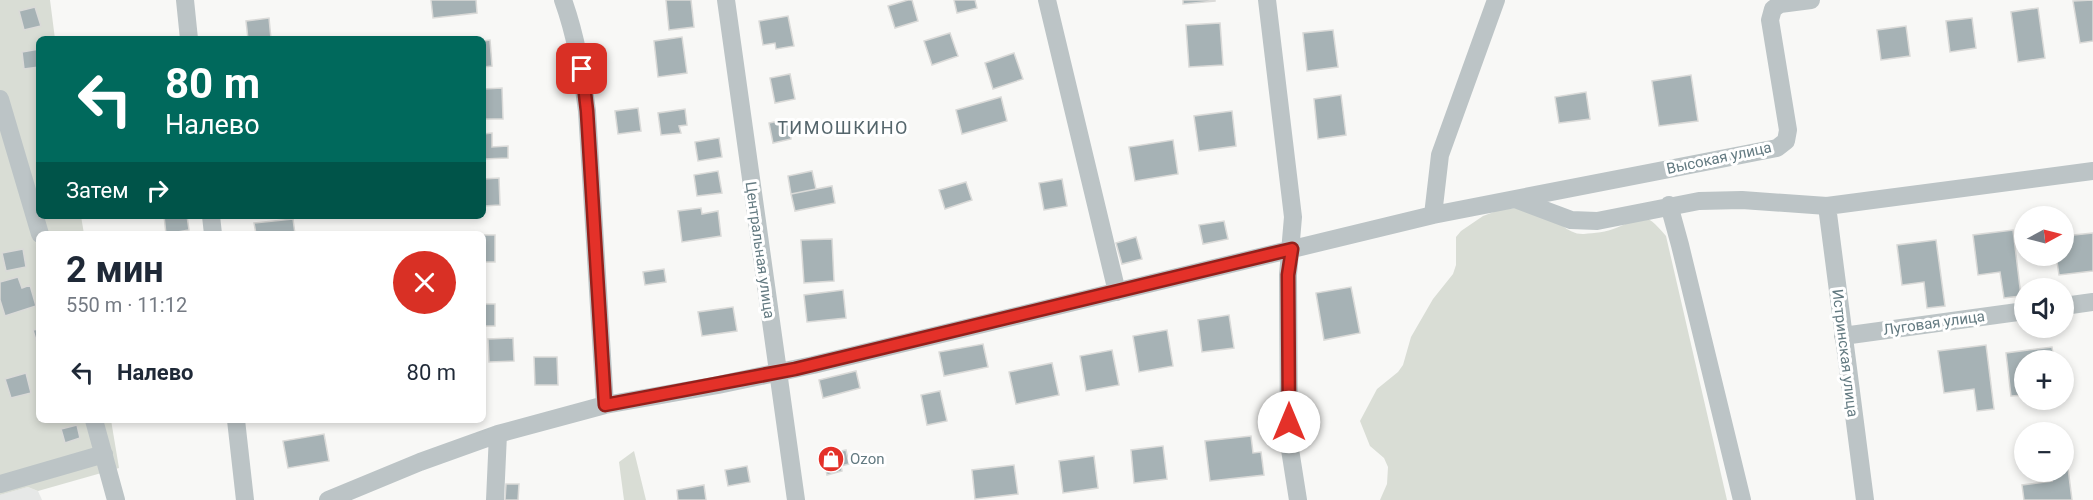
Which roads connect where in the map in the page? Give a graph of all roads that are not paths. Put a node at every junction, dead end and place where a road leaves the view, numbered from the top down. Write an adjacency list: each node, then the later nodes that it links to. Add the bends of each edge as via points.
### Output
1 (185, 0): 8 (street)
2 (563, 0): 23 (street, via 582,69 587,111)
3 (726, 0): 22 (street, Центральная улица)
4 (1047, 0): 17 (street)
5 (1267, 0): 16 (street, via 1293,217)
6 (1496, 0): 14 (street, via 1440,155)
7 (1810, 0): 11 (street, Высокая улица, via 1780,4 1773,9 1770,20 1788,130 1786,141 1776,148)
8 (189, 36)
9 (0, 99): 15 (street)
10 (2093, 171): 13 (street)
11 (1517, 199): 12 (street, via 1571,220 1597,221); 14 (street)
12 (1669, 206): 13 (street, via 1742,200); 35 (street)
13 (1827, 206): 21 (street, Истринская улица)
14 (1433, 215): 16 (street)
15 (39, 231)
16 (1292, 249): 17 (street); 34 (street, via 1288,275 1289,443)
17 (1117, 292): 22 (street)
18 (2093, 302): 19 (street)
19 (2074, 305)
20 (2014, 313): 21 (street, Луговая улица)
21 (1843, 336): 36 (street, Истринская улица)
22 (777, 373): 23 (street); 33 (street, Центральная улица)
23 (605, 405): 26 (street)
24 (95, 423): 27 (street)
25 (236, 423): 31 (street)
26 (498, 434): 29 (street); 32 (street)
27 (104, 454): 28 (street); 30 (street)
28 (0, 484)
29 (331, 499)
30 (116, 500)
31 (245, 500)
32 (495, 500)
33 (796, 500)
34 (1298, 500)
35 (1742, 500)
36 (1865, 500)

